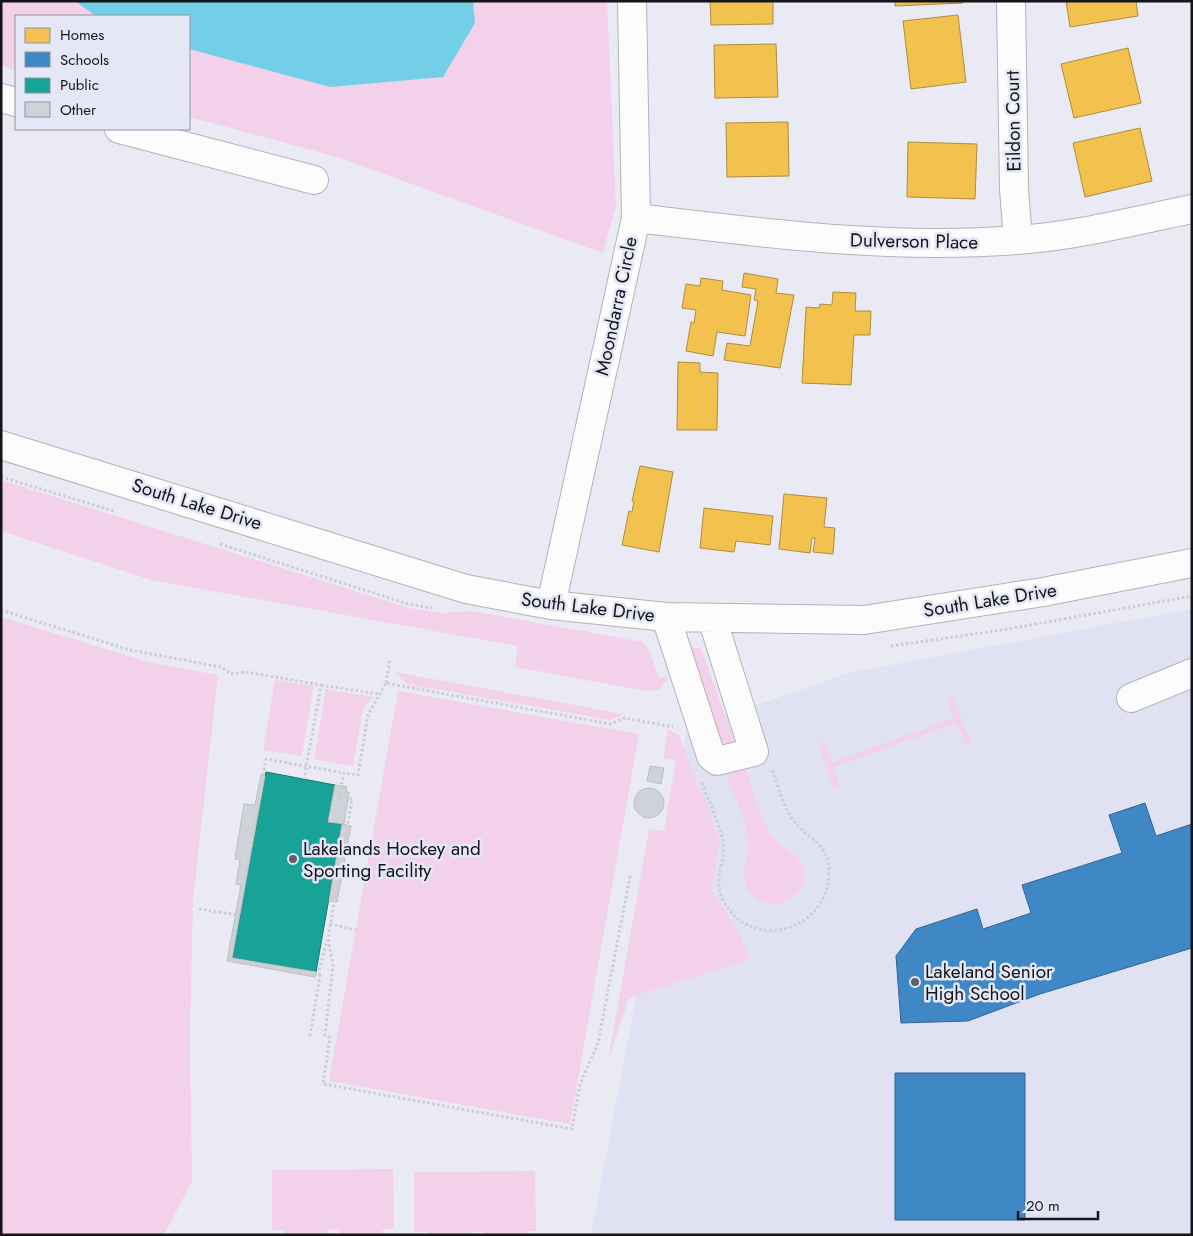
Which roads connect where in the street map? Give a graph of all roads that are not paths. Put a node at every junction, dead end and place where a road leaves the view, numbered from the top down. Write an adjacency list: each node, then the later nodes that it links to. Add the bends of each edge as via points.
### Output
1 (632, 1): 8 (street, Moondarra Circle)
2 (1011, 1): 9 (street, Eildon Court, via 1014,189)
3 (1, 98): 4 (street)
4 (15, 102)
5 (123, 130): 6 (street)
6 (314, 180)
7 (1192, 209): 9 (street, Dulverson Place, via 1079,232)
8 (636, 218): 9 (street, Dulverson Place, via 806,239 956,243); 12 (street, Moondarra Circle)
9 (1018, 240)
10 (1, 445): 12 (street, South Lake Drive, via 466,589)
11 (1192, 563): 14 (street, South Lake Drive, via 1042,592 864,620)
12 (551, 605): 13 (street, South Lake Drive)
13 (666, 617): 14 (street, South Lake Drive); 14 (street, via 711,756 717,761 754,752)
14 (712, 618)
15 (1192, 673): 16 (street)
16 (1131, 698)

